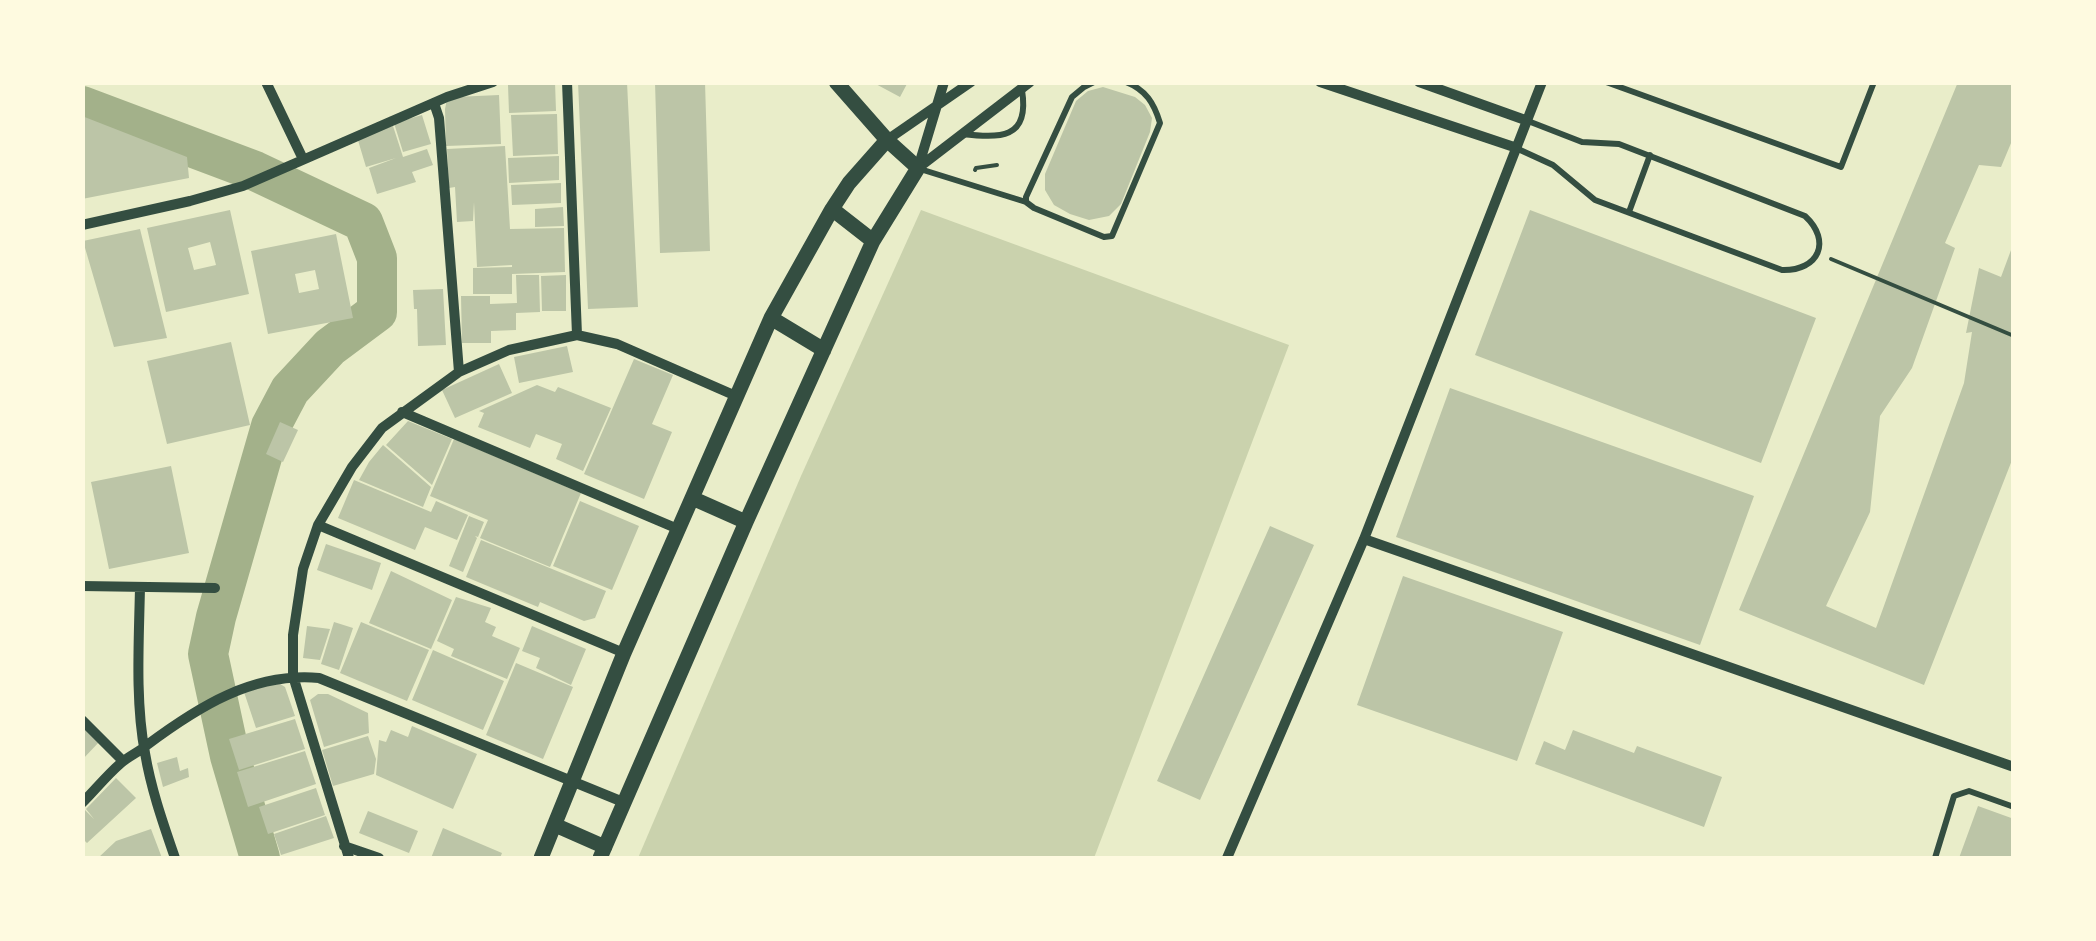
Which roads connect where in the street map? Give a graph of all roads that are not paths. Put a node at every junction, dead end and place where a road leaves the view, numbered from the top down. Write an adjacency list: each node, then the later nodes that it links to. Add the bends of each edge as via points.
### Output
1 (266, 82): 22 (street)
2 (493, 82): 15 (street)
3 (567, 82): 30 (street)
4 (944, 82): 16 (street)
5 (971, 82): 16 (street)
6 (1094, 82): 24 (lane, via 1072,97)
7 (1126, 82): 24 (lane, via 1146,94 1160,123 1112,236)
8 (1420, 82): 17 (street)
9 (1542, 82): 17 (street)
10 (1606, 82): 11 (lane, via 1841,167)
11 (1874, 82)
12 (837, 83): 19 (street)
13 (1323, 83): 20 (street)
14 (1026, 86): 18 (street); 18 (lane, via 1020,124 1008,134)
15 (434, 103): 22 (street); 32 (street)
16 (936, 108): 19 (street); 23 (street)
17 (1528, 120): 20 (street); 21 (lane, via 1582,142)
18 (960, 134): 23 (street)
19 (887, 140): 23 (street); 25 (street)
20 (1517, 148): 26 (lane, via 1554,165 1595,200); 39 (street)
21 (1650, 155): 26 (lane); 26 (lane, via 1804,216 1820,239 1818,254 1796,270 1782,270)
22 (303, 160): 27 (street, via 190,202)
23 (918, 168): 24 (lane); 28 (street)
24 (1026, 202)
25 (832, 208): 28 (street); 29 (street)
26 (1628, 212)
27 (82, 224)
28 (873, 241): 31 (street)
29 (771, 318): 31 (street); 33 (street)
30 (577, 334): 32 (street, via 509,350); 33 (street, via 617,344)
31 (824, 350): 36 (street)
32 (459, 372): 34 (street)
33 (736, 396): 35 (street)
34 (402, 412): 37 (street, via 352,466); 38 (street)
35 (692, 498): 36 (street); 38 (street)
36 (746, 522): 50 (street)
37 (318, 525): 43 (street); 44 (street, via 303,568)
38 (678, 529): 43 (street)
39 (1364, 539): 48 (street); 60 (street)
40 (82, 586): 41 (street)
41 (140, 587): 42 (street); 46 (street)
42 (215, 588)
43 (624, 653): 49 (street)
44 (293, 676): 46 (street, via 228,694); 49 (street, via 319,678); 54 (street)
45 (82, 720): 47 (street)
46 (144, 748): 47 (street); 56 (street)
47 (123, 761): 51 (street)
48 (2014, 767)
49 (574, 781): 50 (street); 53 (street)
50 (623, 802): 55 (street)
51 (82, 803)
52 (2014, 807): 61 (lane, via 1969,790 1954,796)
53 (555, 826): 55 (street); 59 (street)
54 (344, 846): 57 (street); 58 (street)
55 (603, 853)
56 (175, 858)
57 (349, 858)
58 (379, 858)
59 (541, 858)
60 (1227, 858)
61 (1935, 858)

